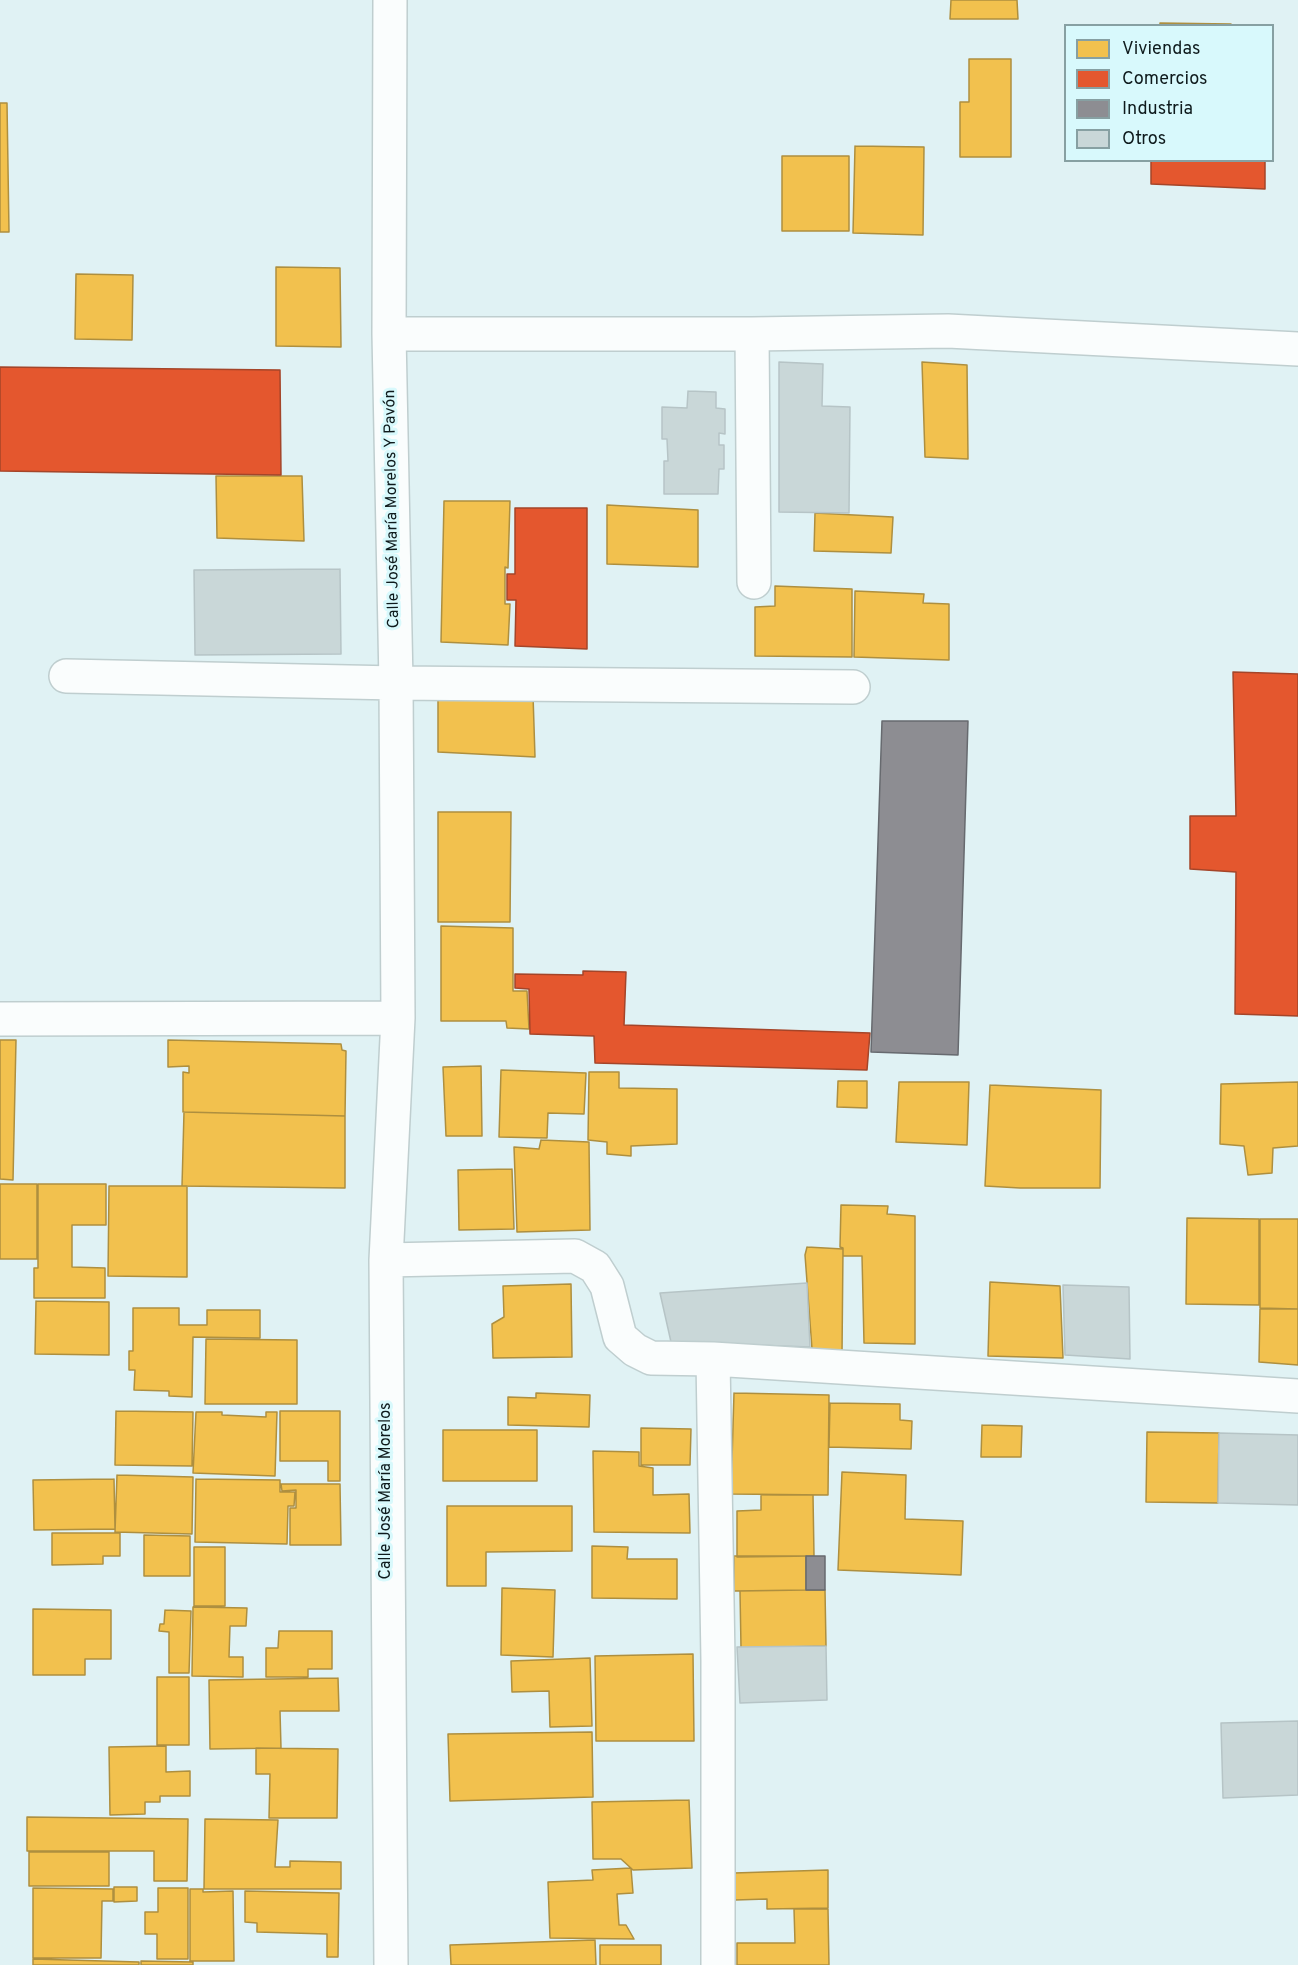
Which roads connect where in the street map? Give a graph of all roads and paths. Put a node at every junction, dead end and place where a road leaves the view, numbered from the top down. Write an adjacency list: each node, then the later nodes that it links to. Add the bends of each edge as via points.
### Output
1 (390, 0): 2 (street, Calle José María Morelos Y Pavón)
2 (389, 334): 3 (street); 7 (street, Calle José María Morelos Y Pavón)
3 (752, 334): 4 (street, via 948,331); 5 (street)
4 (1298, 348)
5 (754, 582)
6 (66, 676): 7 (street)
7 (396, 683): 8 (street); 9 (street, Calle José María Morelos Y Pavón)
8 (853, 687)
9 (398, 1018): 10 (street); 11 (street, Calle José María Morelos)
10 (0, 1019)
11 (386, 1260): 12 (street, via 575,1256 595,1267 608,1286 620,1337 635,1350 651,1358); 14 (street, Calle José María Morelos)
12 (713, 1359): 13 (street); 15 (street)
13 (1298, 1396)
14 (391, 1965)
15 (718, 1965)

